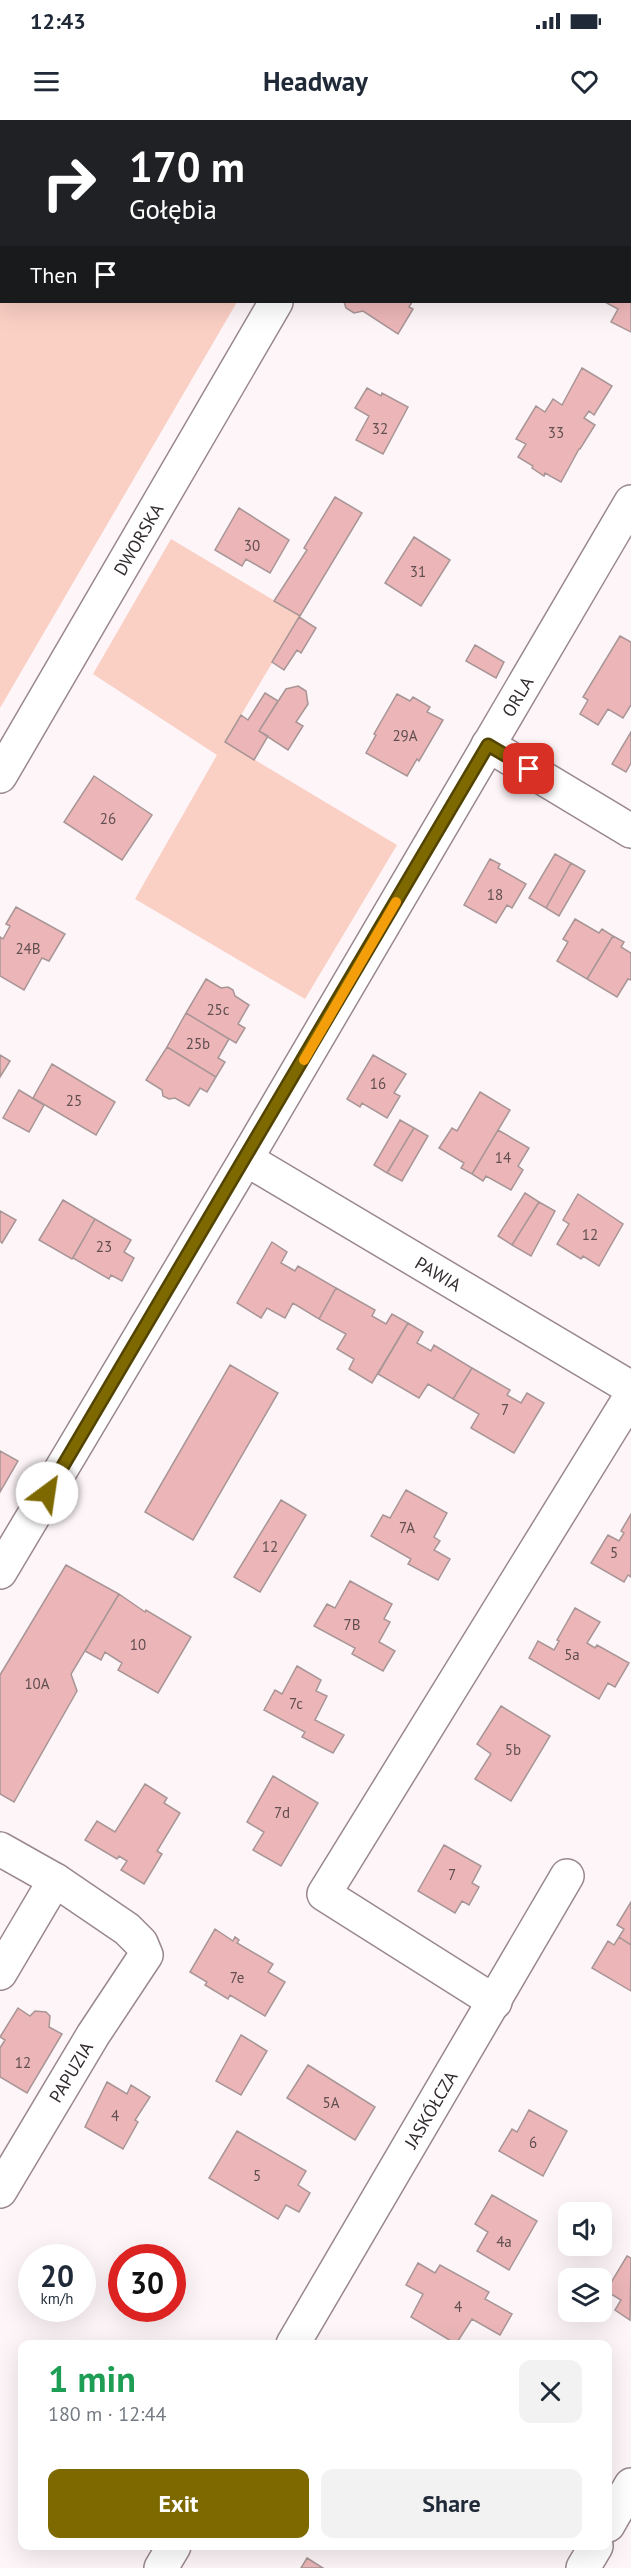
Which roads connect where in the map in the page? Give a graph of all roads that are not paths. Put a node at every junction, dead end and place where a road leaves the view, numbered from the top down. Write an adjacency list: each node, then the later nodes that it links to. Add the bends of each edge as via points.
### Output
1 (275, 303): 4 (street, DWORSKA)
2 (631, 502): 3 (street, ORLA)
3 (488, 745): 5 (street); 6 (street, ORLA)
4 (0, 776)
5 (631, 831)
6 (246, 1159): 7 (street, PAWIA); 9 (street, ORLA)
7 (631, 1388)
8 (631, 1396): 14 (street, via 324,1894)
9 (0, 1572)
10 (0, 1849): 12 (street)
11 (567, 1876): 14 (street, JASKÓŁCZA)
12 (55, 1880): 13 (street); 15 (street, PAPUZIA, via 127,1929 141,1942 146,1955)
13 (0, 1973)
14 (495, 2002): 16 (street, JASKÓŁCZA)
15 (0, 2191)
16 (295, 2340)
17 (631, 2485): 18 (street)
18 (612, 2518)
19 (172, 2550): 21 (street)
20 (593, 2550): 22 (street)
21 (161, 2568)
22 (582, 2568)

